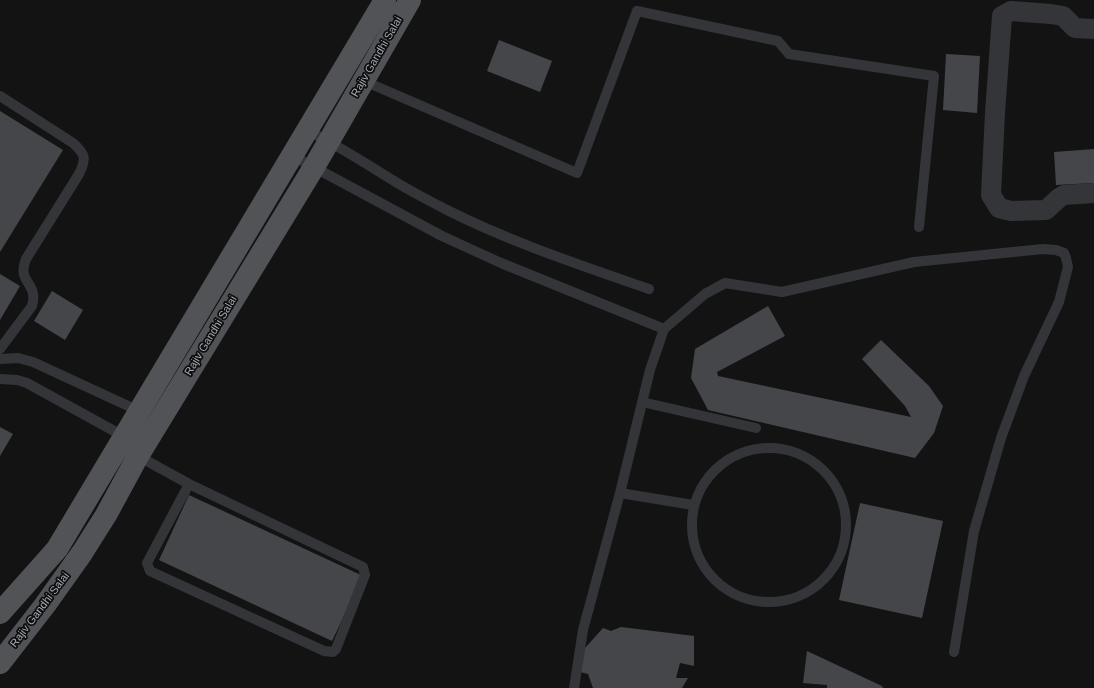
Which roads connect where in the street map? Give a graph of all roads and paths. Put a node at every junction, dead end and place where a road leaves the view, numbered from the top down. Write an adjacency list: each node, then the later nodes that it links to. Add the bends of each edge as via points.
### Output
1 (385, 0): 6 (main road, Rajiv Gandhi Salai)
2 (410, 0): 4 (main road, Rajiv Gandhi Salai)
3 (1094, 30): 10 (street, via 1075,28 1063,16 1050,14 1011,11 1002,16 991,195 999,208 1011,211 1046,210 1064,195)
4 (364, 81): 7 (main road, Rajiv Gandhi Salai); 11 (lane, via 577,173 637,11 778,41 789,54 934,76)
5 (0, 96): 14 (lane, via 73,142 83,152 84,159 79,174 26,259 23,267 25,278 32,289 34,300)
6 (308, 131): 7 (lane); 8 (main road, Rajiv Gandhi Salai)
7 (329, 140): 9 (main road, Rajiv Gandhi Salai); 12 (lane, via 400,185 494,232)
8 (292, 156): 9 (lane); 18 (main road, Rajiv Gandhi Salai)
9 (314, 167): 13 (lane, via 442,236 501,263); 21 (main road, Rajiv Gandhi Salai)
10 (1094, 192)
11 (919, 227)
12 (649, 289)
13 (664, 329): 17 (lane); 26 (lane, via 705,294 725,283 782,292 914,262 1043,249 1064,253 1068,267 1059,302 1024,376 1001,438 974,531)
14 (0, 349)
15 (0, 359): 18 (lane, via 18,358 33,362)
16 (0, 379): 20 (lane, via 27,383)
17 (642, 402): 19 (lane); 23 (lane)
18 (139, 411): 20 (main road, Rajiv Gandhi Salai)
19 (756, 428)
20 (124, 437): 25 (main road, Rajiv Gandhi Salai, via 56,549)
21 (138, 456): 22 (lane); 27 (main road, Rajiv Gandhi Salai, via 82,553)
22 (188, 484): 22 (lane, via 363,567 365,575 333,652 324,651 150,571 148,563)
23 (620, 493): 24 (lane); 28 (lane, via 583,630)
24 (693, 505): 24 (lane, via 708,476 732,456 764,447 796,452 823,469 842,496 847,528 839,559 819,585 790,600 758,602 727,590 704,568 692,538)
25 (0, 613)
26 (954, 652)
27 (0, 663)
28 (574, 688)

